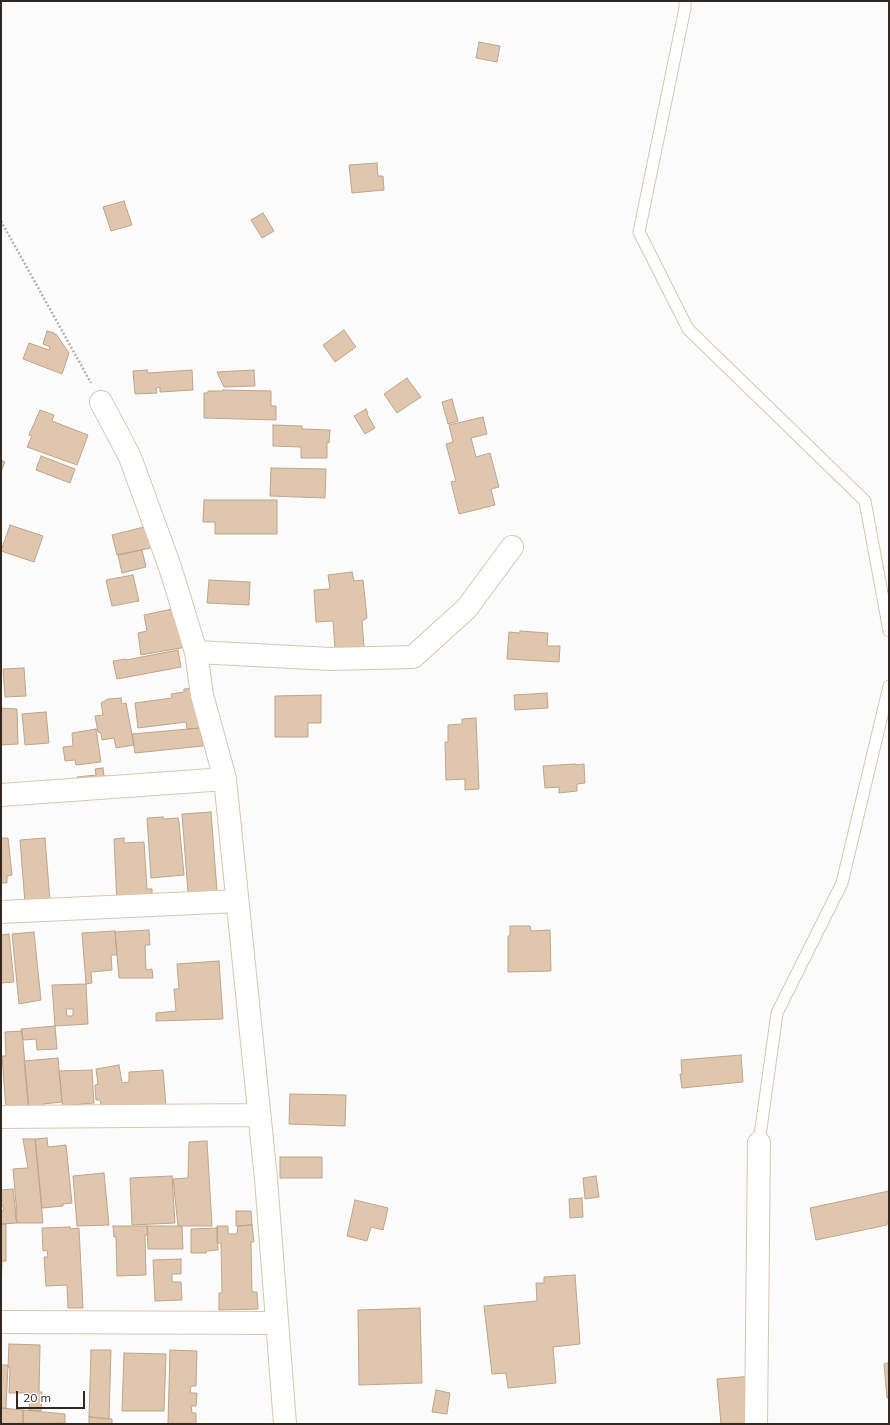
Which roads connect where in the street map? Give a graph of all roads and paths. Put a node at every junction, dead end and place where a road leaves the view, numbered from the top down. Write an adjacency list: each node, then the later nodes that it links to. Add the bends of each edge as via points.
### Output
1 (685, 1): 5 (lane, via 639,232 688,329 865,501)
2 (1, 221): 3 (path)
3 (102, 402): 6 (street, via 130,457 170,567)
4 (512, 548): 6 (street, via 467,608 413,657 331,659)
5 (889, 631)
6 (196, 652): 8 (street, via 202,695)
7 (889, 686): 14 (lane, via 842,883 777,1012)
8 (225, 779): 9 (street); 10 (street)
9 (1, 795)
10 (237, 901): 11 (street); 12 (street)
11 (1, 912)
12 (258, 1115): 13 (street); 16 (street, via 266,1180)
13 (1, 1116)
14 (759, 1143): 18 (street)
15 (1, 1322): 16 (street)
16 (277, 1323): 17 (street)
17 (285, 1424)
18 (756, 1424)

